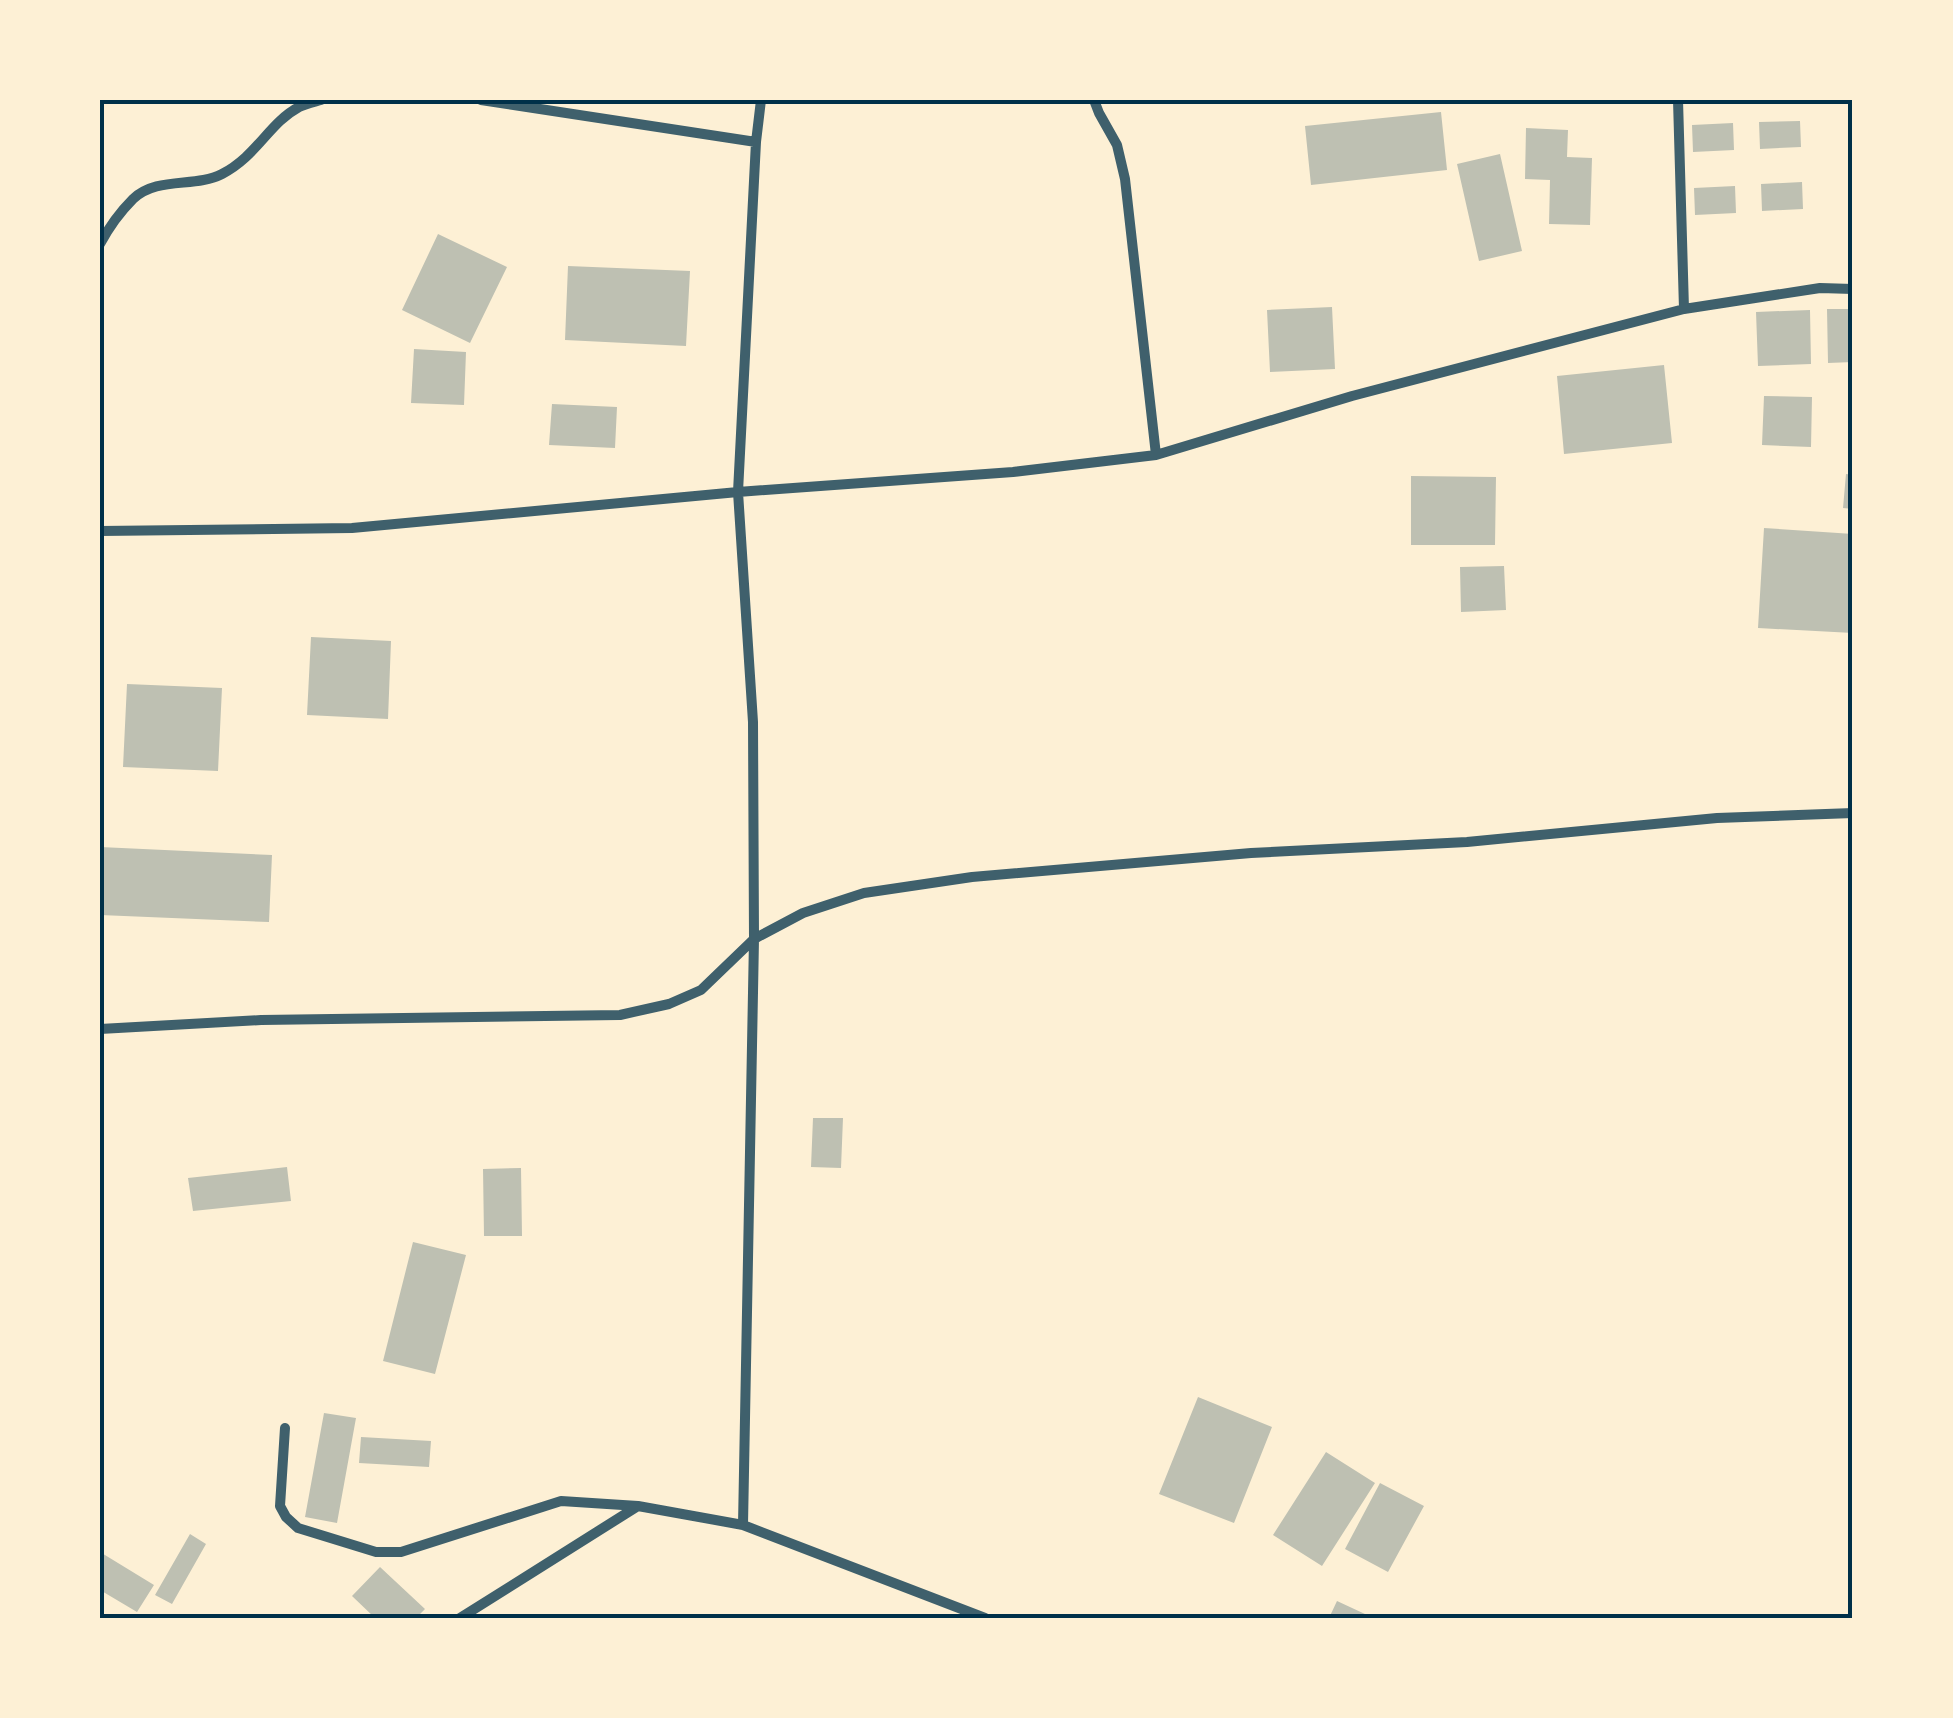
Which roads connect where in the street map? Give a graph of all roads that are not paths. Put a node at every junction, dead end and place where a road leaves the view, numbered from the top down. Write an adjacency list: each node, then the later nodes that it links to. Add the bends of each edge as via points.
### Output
1 (321, 100): 7 (street, via 300,106 242,163 217,177 173,182 133,199)
2 (481, 100): 6 (street)
3 (760, 100): 6 (street)
4 (1094, 100): 10 (street, via 1118,145 1124,179)
5 (1678, 100): 9 (street)
6 (756, 142): 11 (street)
7 (100, 244)
8 (1853, 288): 9 (street)
9 (1684, 309): 10 (street, via 1352,396)
10 (1156, 456): 11 (street)
11 (738, 492): 12 (street, via 352,528); 14 (street, via 753,722)
12 (100, 531)
13 (1853, 813): 14 (street, via 972,876 864,893 804,913)
14 (754, 940): 15 (street, via 700,990 620,1015); 18 (street)
15 (100, 1029)
16 (284, 1428): 17 (street, via 280,1506 286,1517 298,1528 376,1552 432,1544 561,1501)
17 (638, 1506): 18 (street); 19 (street)
18 (743, 1525): 20 (street)
19 (460, 1618)
20 (986, 1618)

